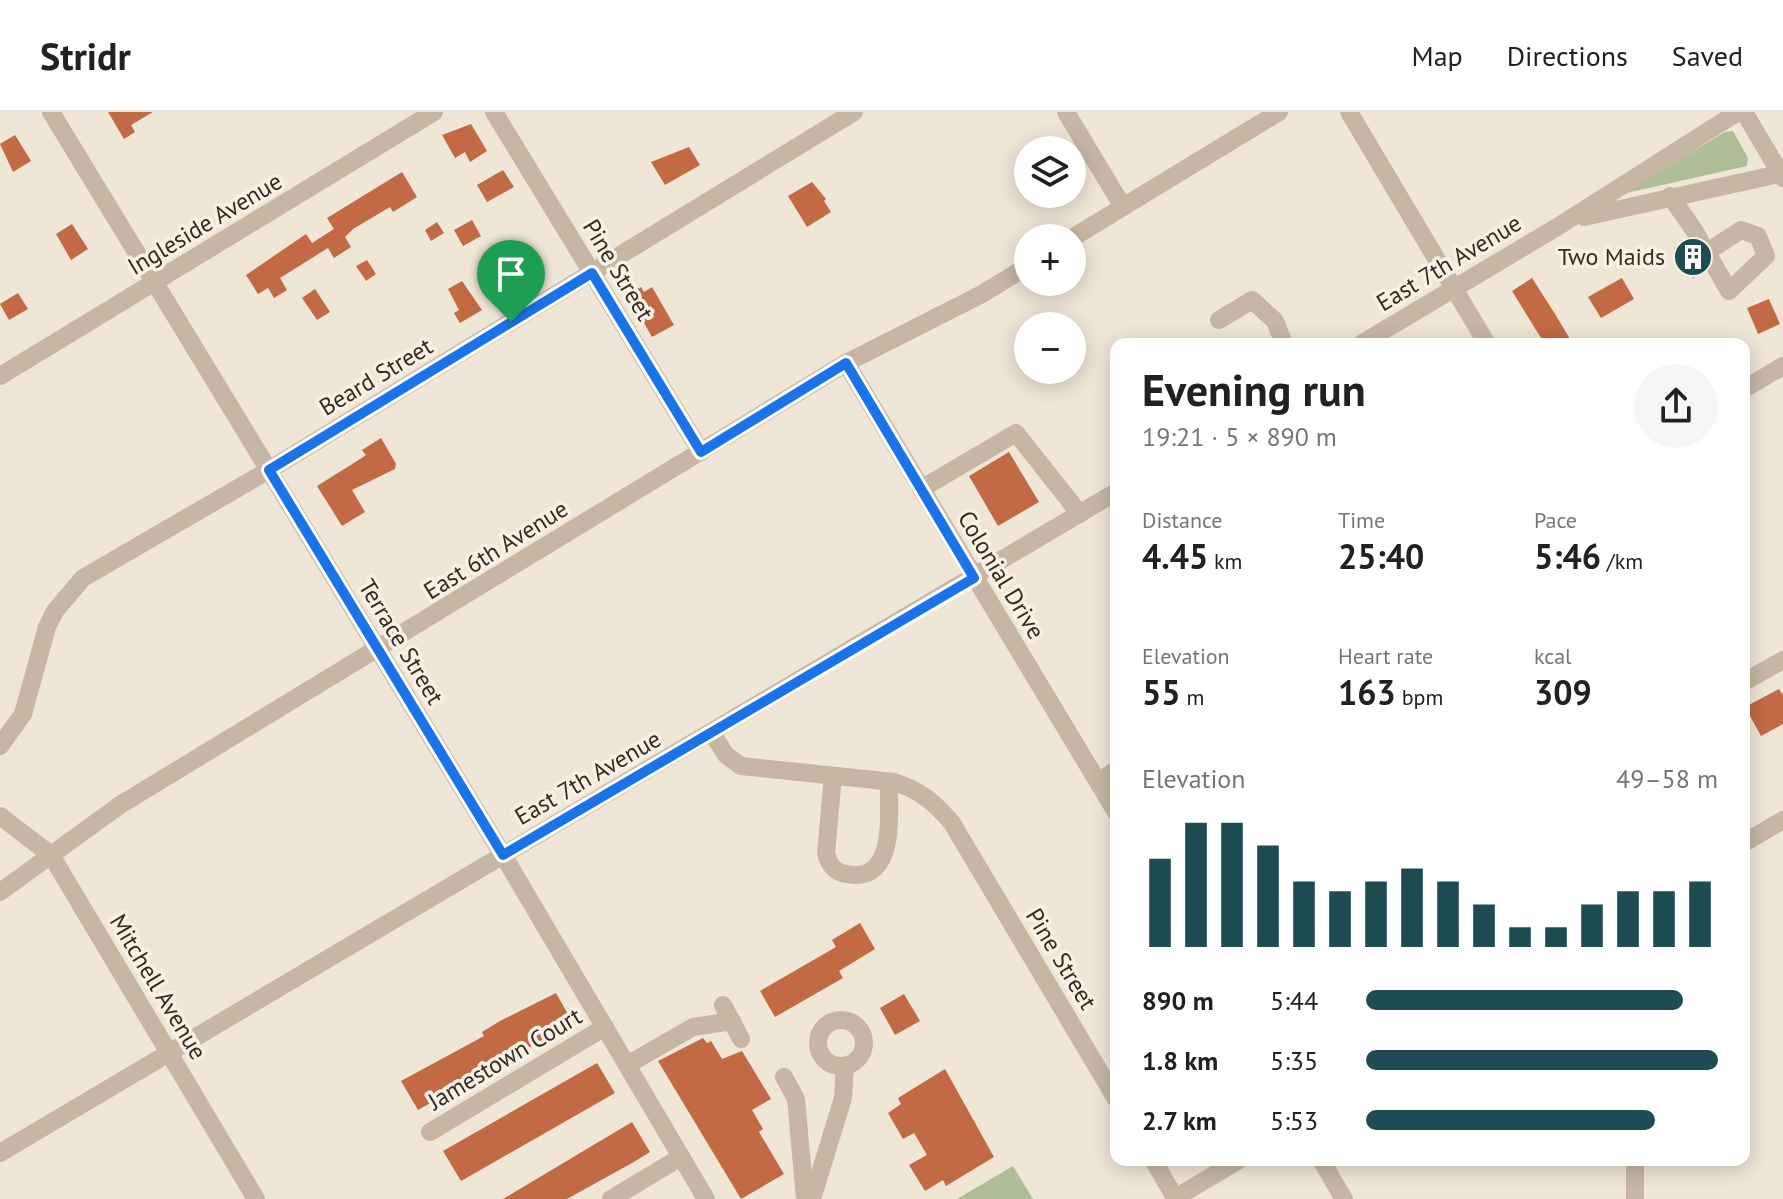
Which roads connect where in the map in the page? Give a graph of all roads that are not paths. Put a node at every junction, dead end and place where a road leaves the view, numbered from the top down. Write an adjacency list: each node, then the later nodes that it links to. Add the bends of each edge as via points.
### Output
1 (51, 112): 18 (street, Terrace Street)
2 (434, 112): 18 (street, Ingleside Avenue)
3 (494, 112): 16 (street, Pine Street)
4 (854, 112): 16 (street, Beard Street)
5 (1066, 112): 12 (street)
6 (1279, 112): 12 (street)
7 (1349, 112): 19 (street)
8 (1741, 112): 9 (street); 13 (street, East 7th Avenue)
9 (1777, 153): 10 (street)
10 (1782, 175): 11 (street, East 7th Avenue)
11 (1670, 196): 13 (street, East 7th Avenue); 15 (street)
12 (1123, 207): 14 (street)
13 (1562, 224): 19 (street, East 7th Avenue)
14 (1086, 229)
15 (1707, 252)
16 (592, 273): 28 (street, Pine Street); 29 (street, Beard Street)
17 (1014, 275): 24 (street, East 6th Avenue)
18 (155, 282): 26 (street, Ingleside Avenue); 29 (street, Terrace Street)
19 (1454, 288): 22 (street, East 7th Avenue); 23 (street)
20 (1219, 320): 21 (street, via 1252,300 1275,321)
21 (1282, 338)
22 (1371, 338)
23 (1483, 338)
24 (846, 363): 28 (street, East 6th Avenue); 30 (street, Colonial Drive)
25 (1783, 366): 27 (street)
26 (0, 376)
27 (1750, 385)
28 (701, 452): 34 (street, East 6th Avenue)
29 (269, 470): 34 (street, Terrace Street); 38 (street, Beard Street, via 73,587 47,627 23,714)
30 (921, 489): 32 (street, via 1016,433); 33 (street, Colonial Drive)
31 (1110, 496): 32 (street, East 7th Avenue)
32 (1080, 514): 33 (street, East 7th Avenue)
33 (974, 578): 37 (street, East 7th Avenue); 42 (street, Colonial Drive)
34 (379, 651): 47 (street, East 6th Avenue, via 120,805); 48 (street, Terrace Street)
35 (1783, 660): 36 (street)
36 (1750, 679)
37 (712, 733): 40 (street, Pine Street, via 726,755 741,766); 48 (street, East 7th Avenue)
38 (0, 746)
39 (1110, 774): 42 (street)
40 (833, 776): 41 (street, Pine Street); 41 (street, via 826,853 837,872 851,875 870,871 886,852)
41 (889, 782): 56 (street, Pine Street, via 913,788 936,804)
42 (1098, 782): 43 (street, Colonial Drive)
43 (1110, 802)
44 (0, 816): 47 (street, Mitchell Avenue)
45 (1783, 820): 46 (street)
46 (1750, 839)
47 (51, 855): 49 (street, East 6th Avenue); 52 (street, Mitchell Avenue)
48 (503, 855): 50 (street, Terrace Street); 52 (street, East 7th Avenue)
49 (0, 892)
50 (605, 1027): 53 (street, Terrace Street); 57 (street, Jamestown Court)
51 (741, 1039): 53 (street, via 727,1013)
52 (169, 1052): 58 (street, East 7th Avenue); 64 (street, Mitchell Avenue)
53 (627, 1065): 59 (street, Terrace Street)
54 (845, 1066): 69 (street, via 843,1098)
55 (784, 1077): 68 (street, via 796,1099)
56 (1110, 1089)
57 (430, 1132)
58 (0, 1153)
59 (681, 1157): 65 (street); 66 (street, Terrace Street)
60 (1157, 1166): 70 (street)
61 (1229, 1166): 70 (street)
62 (1325, 1166): 71 (street)
63 (1635, 1166): 72 (street)
64 (256, 1199)
65 (611, 1199)
66 (706, 1199)
67 (794, 1199): 68 (street)
68 (805, 1199)
69 (812, 1199)
70 (1176, 1199)
71 (1344, 1199)
72 (1635, 1199)

